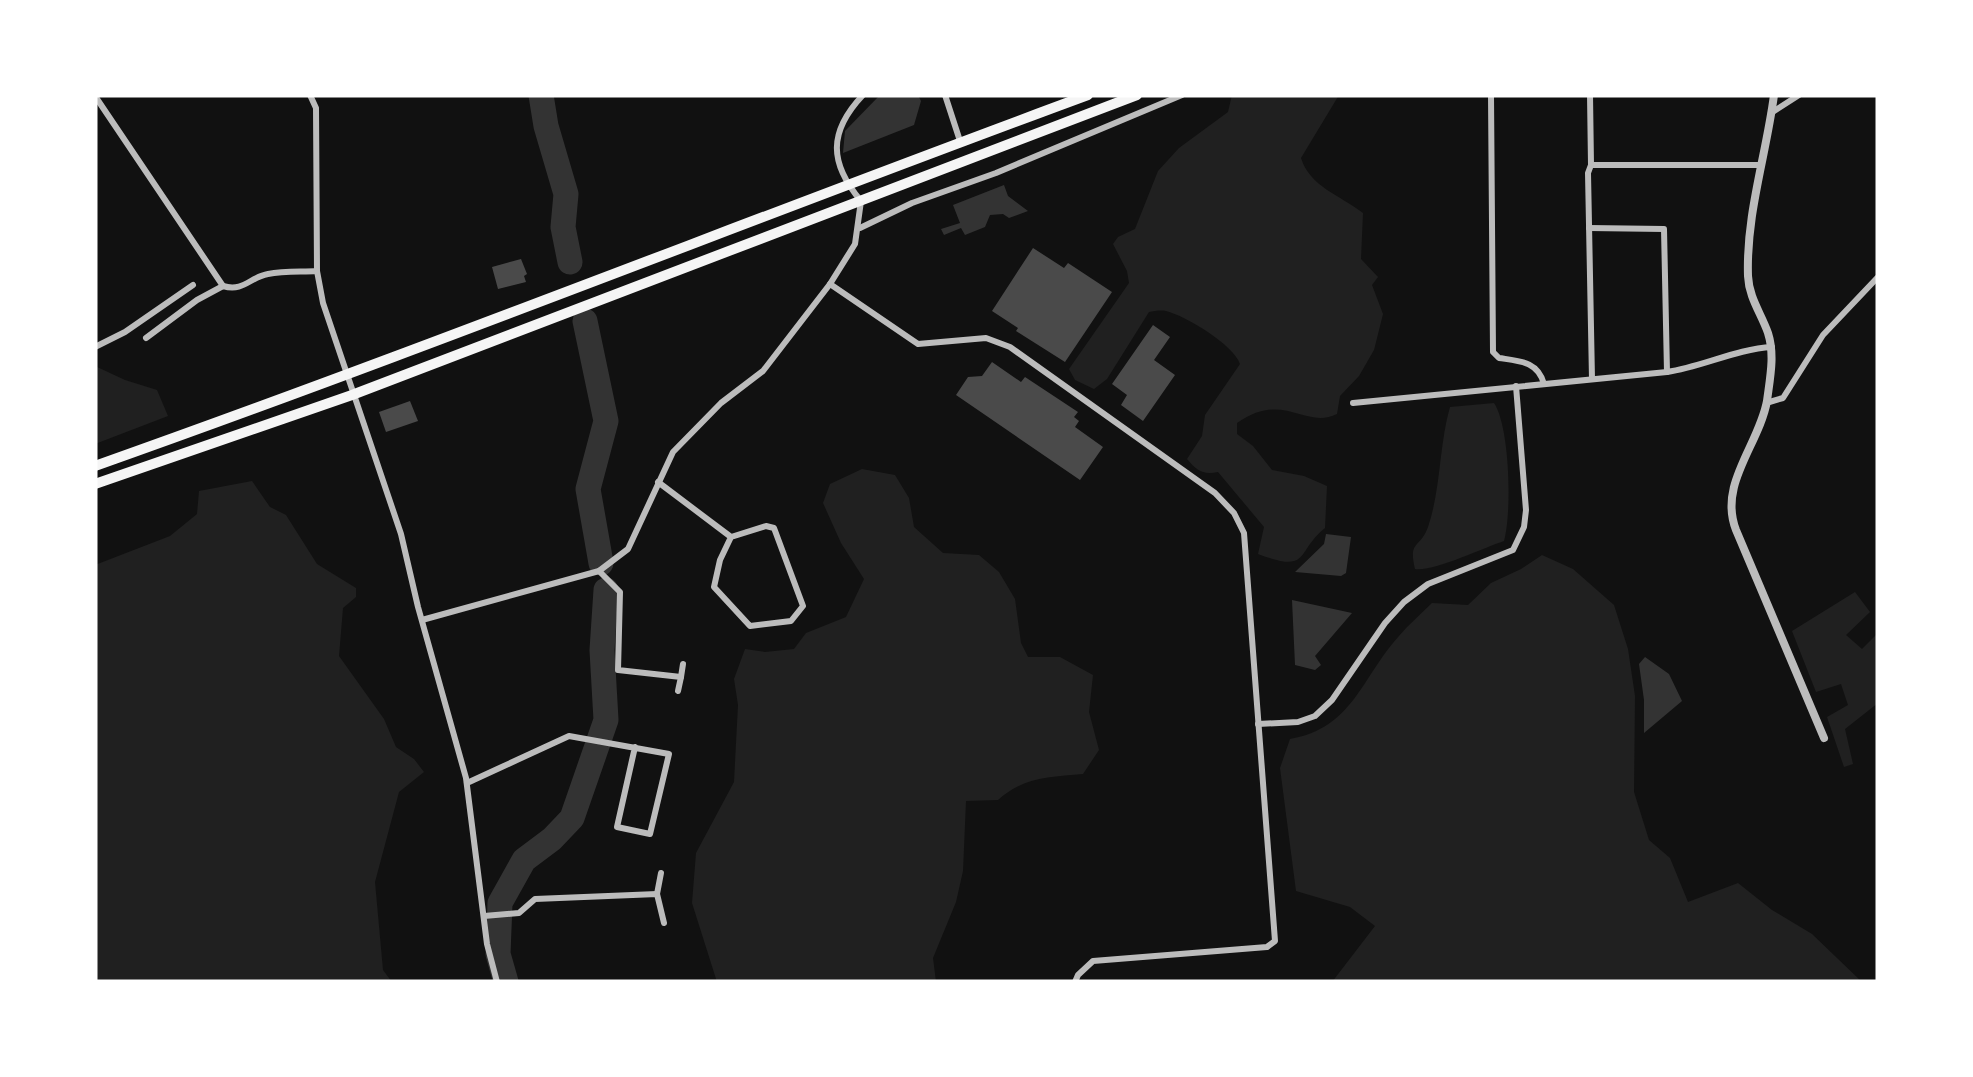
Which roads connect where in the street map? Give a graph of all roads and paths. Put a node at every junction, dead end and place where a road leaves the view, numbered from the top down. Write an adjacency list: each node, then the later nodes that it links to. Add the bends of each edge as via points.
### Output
1 (310, 95): 22 (street, via 318,154)
2 (850, 95): 13 (street)
3 (862, 95): 13 (street)
4 (945, 95): 15 (street)
5 (1088, 95): 15 (highway)
6 (1137, 95): 19 (highway)
7 (1182, 95): 20 (street)
8 (1492, 95): 33 (street, via 1493,352 1528,362)
9 (1590, 95): 17 (street)
10 (1774, 95): 14 (street)
11 (1799, 95): 14 (street)
12 (95, 96): 26 (street)
13 (855, 103): 18 (street, via 837,130 837,161)
14 (1771, 113): 16 (street)
15 (960, 142): 18 (highway)
16 (1760, 165): 17 (street); 29 (street, via 1748,225 1749,285)
17 (1591, 166): 21 (street)
18 (846, 184): 19 (street); 31 (highway)
19 (861, 201): 20 (street); 35 (highway)
20 (860, 228): 24 (street)
21 (1588, 228): 30 (street, via 1664,229); 32 (street)
22 (317, 271): 26 (street, via 263,274 234,290); 31 (street)
23 (1878, 277): 37 (street, via 1824,335 1783,398)
24 (830, 284): 39 (street, via 763,371 673,452); 47 (street, via 918,344 986,338 1010,347 1216,493 1244,533)
25 (193, 286): 28 (street)
26 (224, 286): 27 (street)
27 (146, 338)
28 (95, 347)
29 (1772, 347): 30 (street); 37 (street)
30 (1667, 372): 32 (street)
31 (346, 378): 35 (street); 38 (highway)
32 (1592, 379): 33 (street)
33 (1544, 384): 34 (street)
34 (1516, 386): 36 (street); 47 (street, via 1526,510 1514,550 1428,584 1404,602 1316,716)
35 (352, 395): 40 (highway); 43 (street, via 402,534)
36 (1353, 403)
37 (1766, 403): 48 (street, via 1731,493 1731,517)
38 (95, 466)
39 (658, 482): 41 (street); 42 (street, via 628,549)
40 (95, 484)
41 (731, 537): 41 (street, via 774,528 804,606 791,621 750,626 714,588)
42 (599, 571): 43 (street); 45 (street, via 620,592 618,670)
43 (422, 620): 50 (street)
44 (684, 664): 45 (street)
45 (680, 677): 46 (street)
46 (678, 691)
47 (1258, 724): 56 (street, via 1274,942 1093,960)
48 (1824, 738)
49 (635, 748): 49 (street, via 668,754 650,834 617,826); 50 (street, via 569,736)
50 (467, 783): 53 (street)
51 (662, 873): 52 (street)
52 (657, 894): 53 (street, via 535,899 519,913); 54 (street)
53 (484, 916): 55 (street)
54 (664, 923)
55 (497, 982)
56 (1076, 982)

